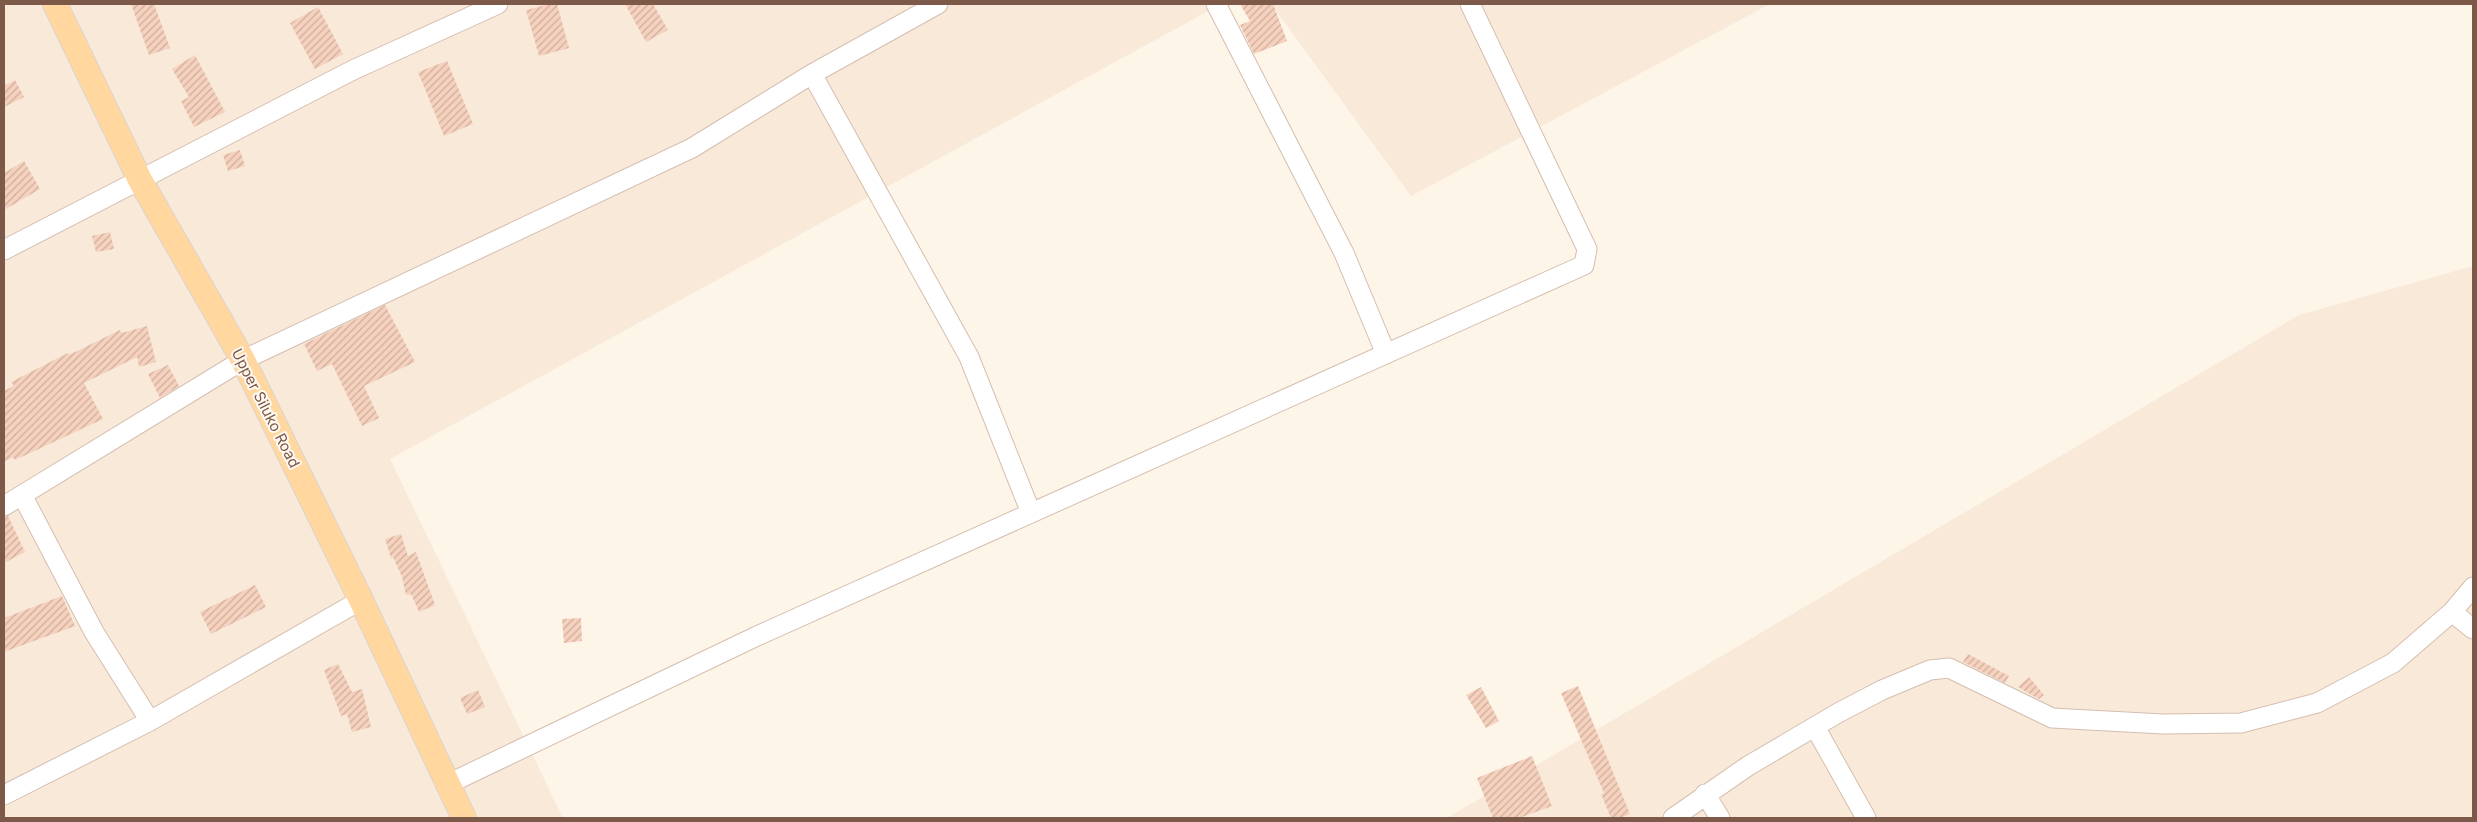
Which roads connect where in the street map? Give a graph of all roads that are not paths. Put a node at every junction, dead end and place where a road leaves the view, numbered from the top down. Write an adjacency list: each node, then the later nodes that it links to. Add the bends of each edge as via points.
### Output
1 (55, 4): 7 (main road, Upper Siluko Road)
2 (498, 4): 7 (street, via 353,70)
3 (938, 4): 6 (street)
4 (1216, 4): 9 (street, via 1344,253)
5 (1470, 4): 9 (street, via 1588,249 1584,265)
6 (812, 74): 10 (street, via 692,148); 13 (street, via 969,357)
7 (140, 180): 8 (street); 10 (main road, Upper Siluko Road)
8 (4, 250)
9 (1386, 354): 13 (street)
10 (243, 360): 11 (street); 15 (main road, Upper Siluko Road)
11 (22, 495): 12 (street); 18 (street, via 94,632)
12 (4, 506)
13 (1031, 513): 20 (street, via 756,636)
14 (2473, 587): 16 (street)
15 (361, 600): 18 (street); 20 (main road, Upper Siluko Road)
16 (2452, 612): 17 (street); 19 (street, via 2393,664 2317,702 2241,722 2163,724 2052,718 1949,668 1930,670 1910,678)
17 (2473, 629)
18 (150, 721): 22 (street)
19 (1815, 727): 21 (street); 26 (street)
20 (448, 784): 23 (main road, Upper Siluko Road)
21 (1705, 794): 24 (street); 25 (street)
22 (4, 795)
23 (464, 818)
24 (1673, 818)
25 (1720, 818)
26 (1866, 818)

